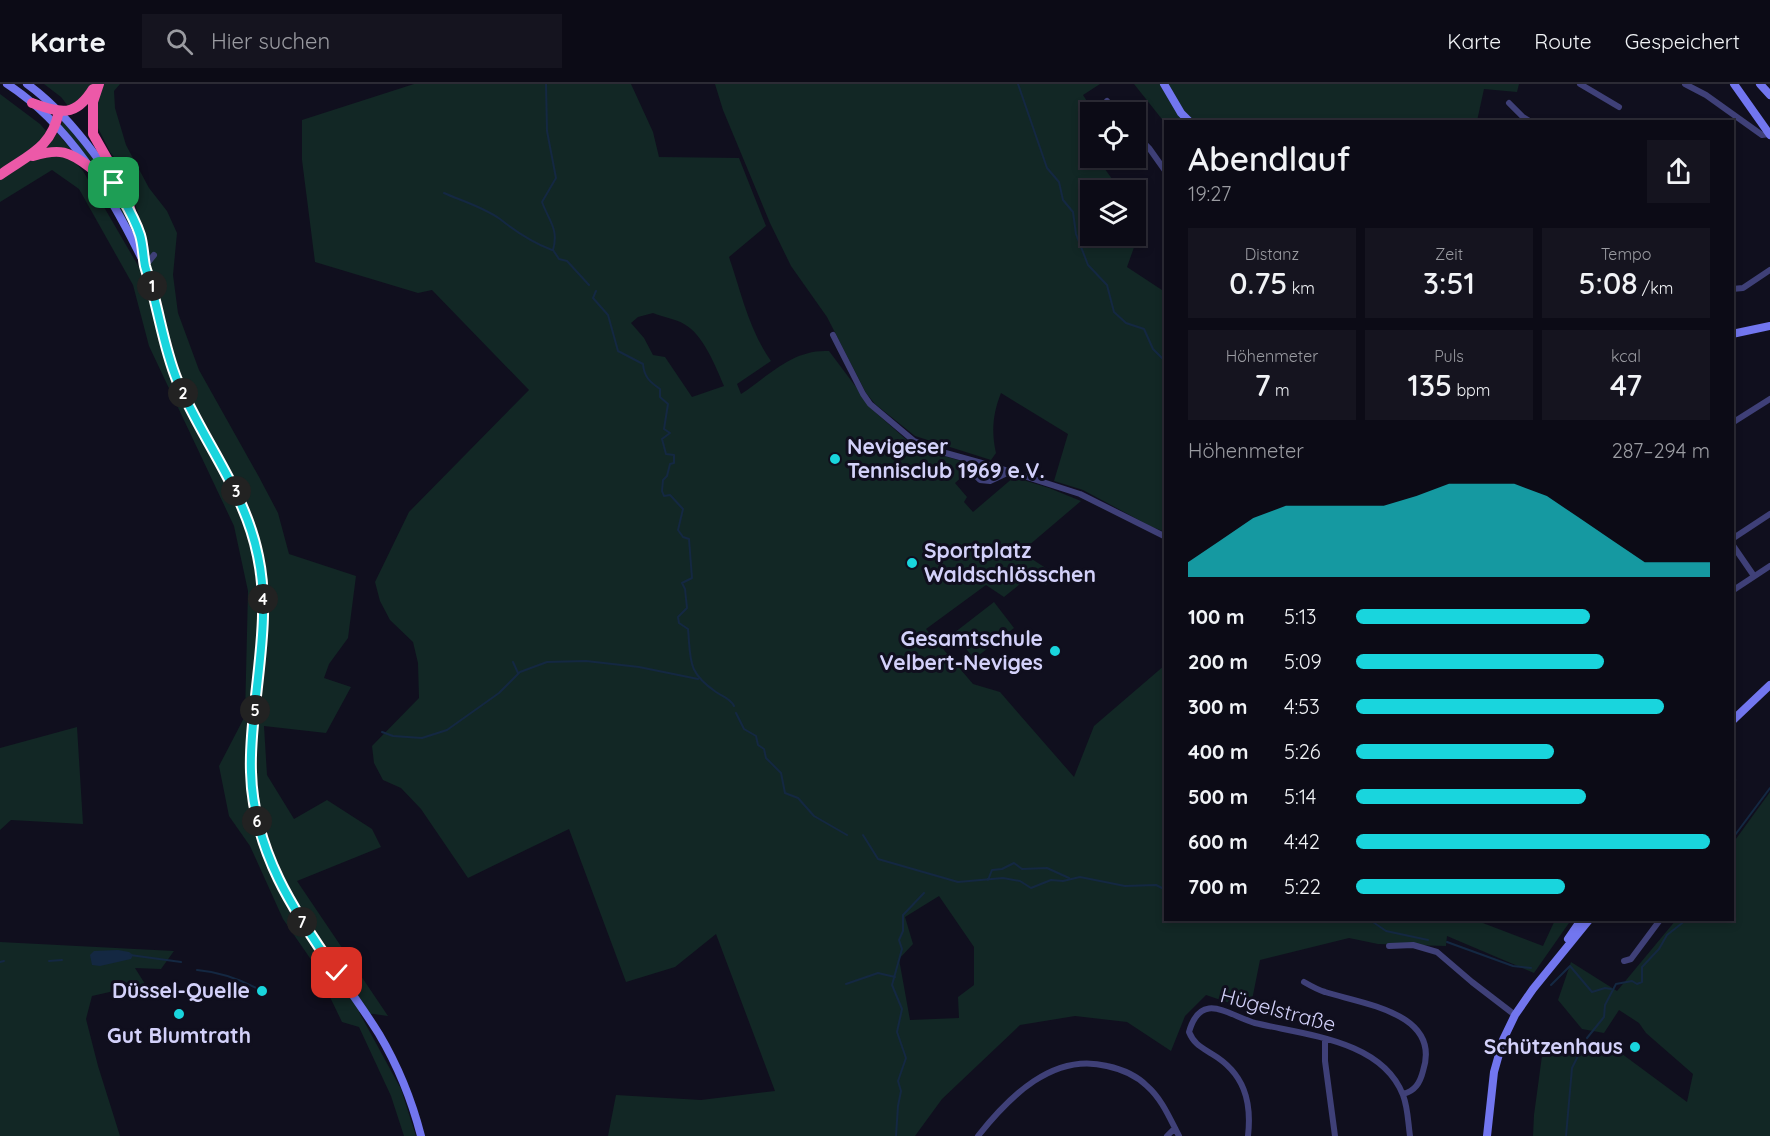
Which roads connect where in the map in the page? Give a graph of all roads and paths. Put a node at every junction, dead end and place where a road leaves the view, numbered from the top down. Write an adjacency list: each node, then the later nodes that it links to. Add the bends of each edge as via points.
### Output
1 (27, 84): 13 (main road)
2 (98, 84): 13 (highway, via 78,107); 23 (highway, via 93,102 93,134 126,192)
3 (1164, 84): 14 (main road)
4 (1580, 84): 12 (street)
5 (1685, 84): 17 (street, via 1762,135)
6 (1734, 84): 17 (main road)
7 (1760, 84): 9 (main road)
8 (9, 85): 10 (main road)
9 (1770, 95)
10 (32, 103): 13 (highway); 16 (main road)
11 (1509, 103): 15 (street)
12 (1619, 108)
13 (59, 111): 16 (highway); 23 (main road, via 94,154)
14 (1188, 120)
15 (1528, 120)
16 (56, 127): 19 (highway, via 43,145); 20 (main road)
17 (1770, 134)
18 (1146, 145): 21 (street)
19 (24, 159): 20 (highway, via 63,152); 22 (highway)
20 (91, 168): 25 (main road)
21 (1164, 169)
22 (0, 175)
23 (132, 216): 25 (main road, via 141,238)
24 (154, 255): 25 (street)
25 (145, 266): 55 (main road, via 170,361 198,424 239,497 259,556 264,625 250,774 263,843 295,911 380,1037 412,1105)
26 (1770, 270): 27 (street, via 1743,288)
27 (1734, 289)
28 (1768, 329): 29 (main road)
29 (1734, 334)
30 (833, 335): 33 (street, via 863,394 887,419 914,441)
31 (1770, 399): 32 (street)
32 (1734, 422)
33 (986, 464): 34 (street); 34 (street, via 974,469 980,480 990,481)
34 (1009, 472): 36 (street, via 1080,494)
35 (1770, 514): 37 (street)
36 (1164, 536)
37 (1734, 538)
38 (1734, 547): 40 (street)
39 (1770, 566): 40 (street)
40 (1754, 576): 41 (street)
41 (1734, 590)
42 (1770, 685): 43 (main road)
43 (1734, 719)
44 (1580, 921): 48 (main road)
45 (1588, 921): 48 (main road)
46 (1659, 921): 49 (street, via 1631,959)
47 (1389, 946): 51 (street, via 1413,945 1437,952)
48 (1563, 950): 51 (main road)
49 (1624, 961)
50 (1304, 982): 53 (street, via 1323,992 1386,1009 1419,1031 1427,1061 1419,1084)
51 (1515, 1015): 62 (main road, via 1498,1056)
52 (1325, 1039): 53 (street, Hügelstraße, via 1355,1047 1374,1058); 59 (street, Hügelstraße, via 1241,1019 1223,1009 1210,1007 1195,1018 1189,1032 1192,1039 1225,1062 1243,1084 1249,1107); 60 (street, via 1324,1061)
53 (1402, 1094): 61 (street, Hügelstraße)
54 (1175, 1128): 56 (street, via 1148,1086 1134,1076 1097,1063 1075,1063 1046,1073 1020,1091); 57 (street); 58 (street)
55 (421, 1136)
56 (978, 1136)
57 (1167, 1136)
58 (1179, 1136)
59 (1248, 1136)
60 (1335, 1136)
61 (1410, 1136)
62 (1487, 1136)

